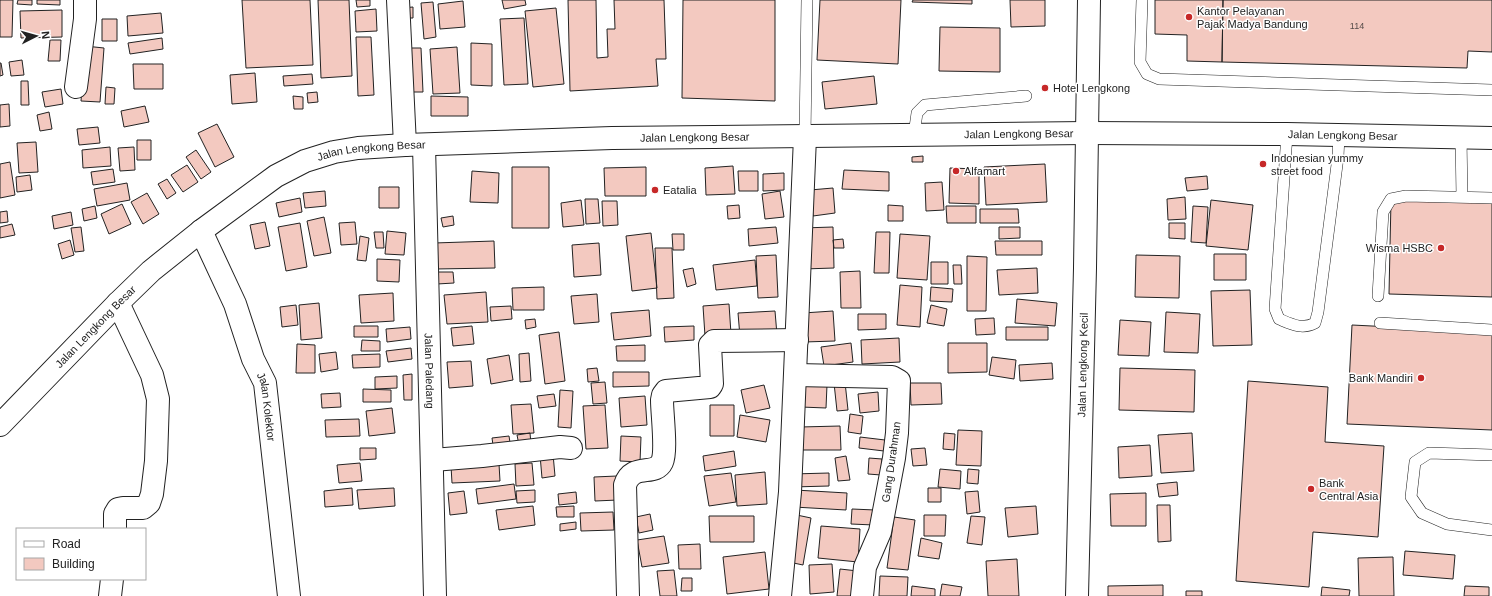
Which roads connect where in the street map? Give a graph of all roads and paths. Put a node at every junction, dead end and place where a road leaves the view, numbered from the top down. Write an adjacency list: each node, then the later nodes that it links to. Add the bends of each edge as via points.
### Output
1 (85, 0): 6 (street)
2 (398, 0): 16 (street, Jalan Paledang)
3 (807, 0): 13 (lane)
4 (1089, 0): 9 (street, Jalan Lengkong Kecil)
5 (1142, 0): 7 (lane, via 1140,62 1147,74 1159,79)
6 (76, 87)
7 (1492, 90)
8 (1026, 96): 11 (lane, via 925,105 917,113)
9 (1087, 133): 10 (street, Jalan Lengkong Besar); 11 (street, Jalan Lengkong Besar); 39 (street, Jalan Lengkong Kecil)
10 (1287, 134): 12 (street, Jalan Lengkong Besar); 12 (lane, via 1275,309 1278,319 1298,327 1308,327 1315,323 1318,312)
11 (914, 135): 13 (street, Jalan Lengkong Besar)
12 (1339, 135): 14 (street, Jalan Lengkong Besar)
13 (805, 137): 16 (street, Jalan Lengkong Besar, via 612,138); 24 (street)
14 (1461, 137): 15 (street, Jalan Lengkong Besar); 17 (lane)
15 (1492, 138)
16 (415, 145): 19 (street, Jalan Lengkong Besar, via 358,148 306,161 276,176); 29 (street, Jalan Paledang)
17 (1462, 197): 18 (lane); 20 (lane, via 1406,196 1391,199 1383,212)
18 (1492, 198)
19 (201, 231): 21 (street, Jalan Lengkong Besar, via 151,271); 34 (street, Jalan Kolektor, via 235,304 252,359 266,383)
20 (1378, 296)
21 (118, 303): 26 (street, Jalan Lengkong Besar); 30 (street, via 152,374 158,399 152,494 149,503 143,508 118,509 115,514)
22 (1380, 323): 23 (lane)
23 (1492, 330)
24 (797, 340): 25 (street); 36 (street, via 714,341 710,345 710,387 666,391 663,395 662,462 654,469 634,472 625,485)
25 (796, 375): 37 (street, via 790,492); 38 (street, Gang Durahman, via 892,377 899,381 894,458 880,532 865,567)
26 (0, 425)
27 (571, 448): 29 (street)
28 (1492, 455): 31 (lane, via 1429,453 1415,462 1411,497 1422,513 1447,524)
29 (433, 460): 35 (street, Jalan Paledang)
30 (115, 528)
31 (1492, 530)
32 (112, 580): 33 (street)
33 (110, 596)
34 (289, 596)
35 (435, 596)
36 (628, 596)
37 (780, 596)
38 (862, 596)
39 (1077, 596)

